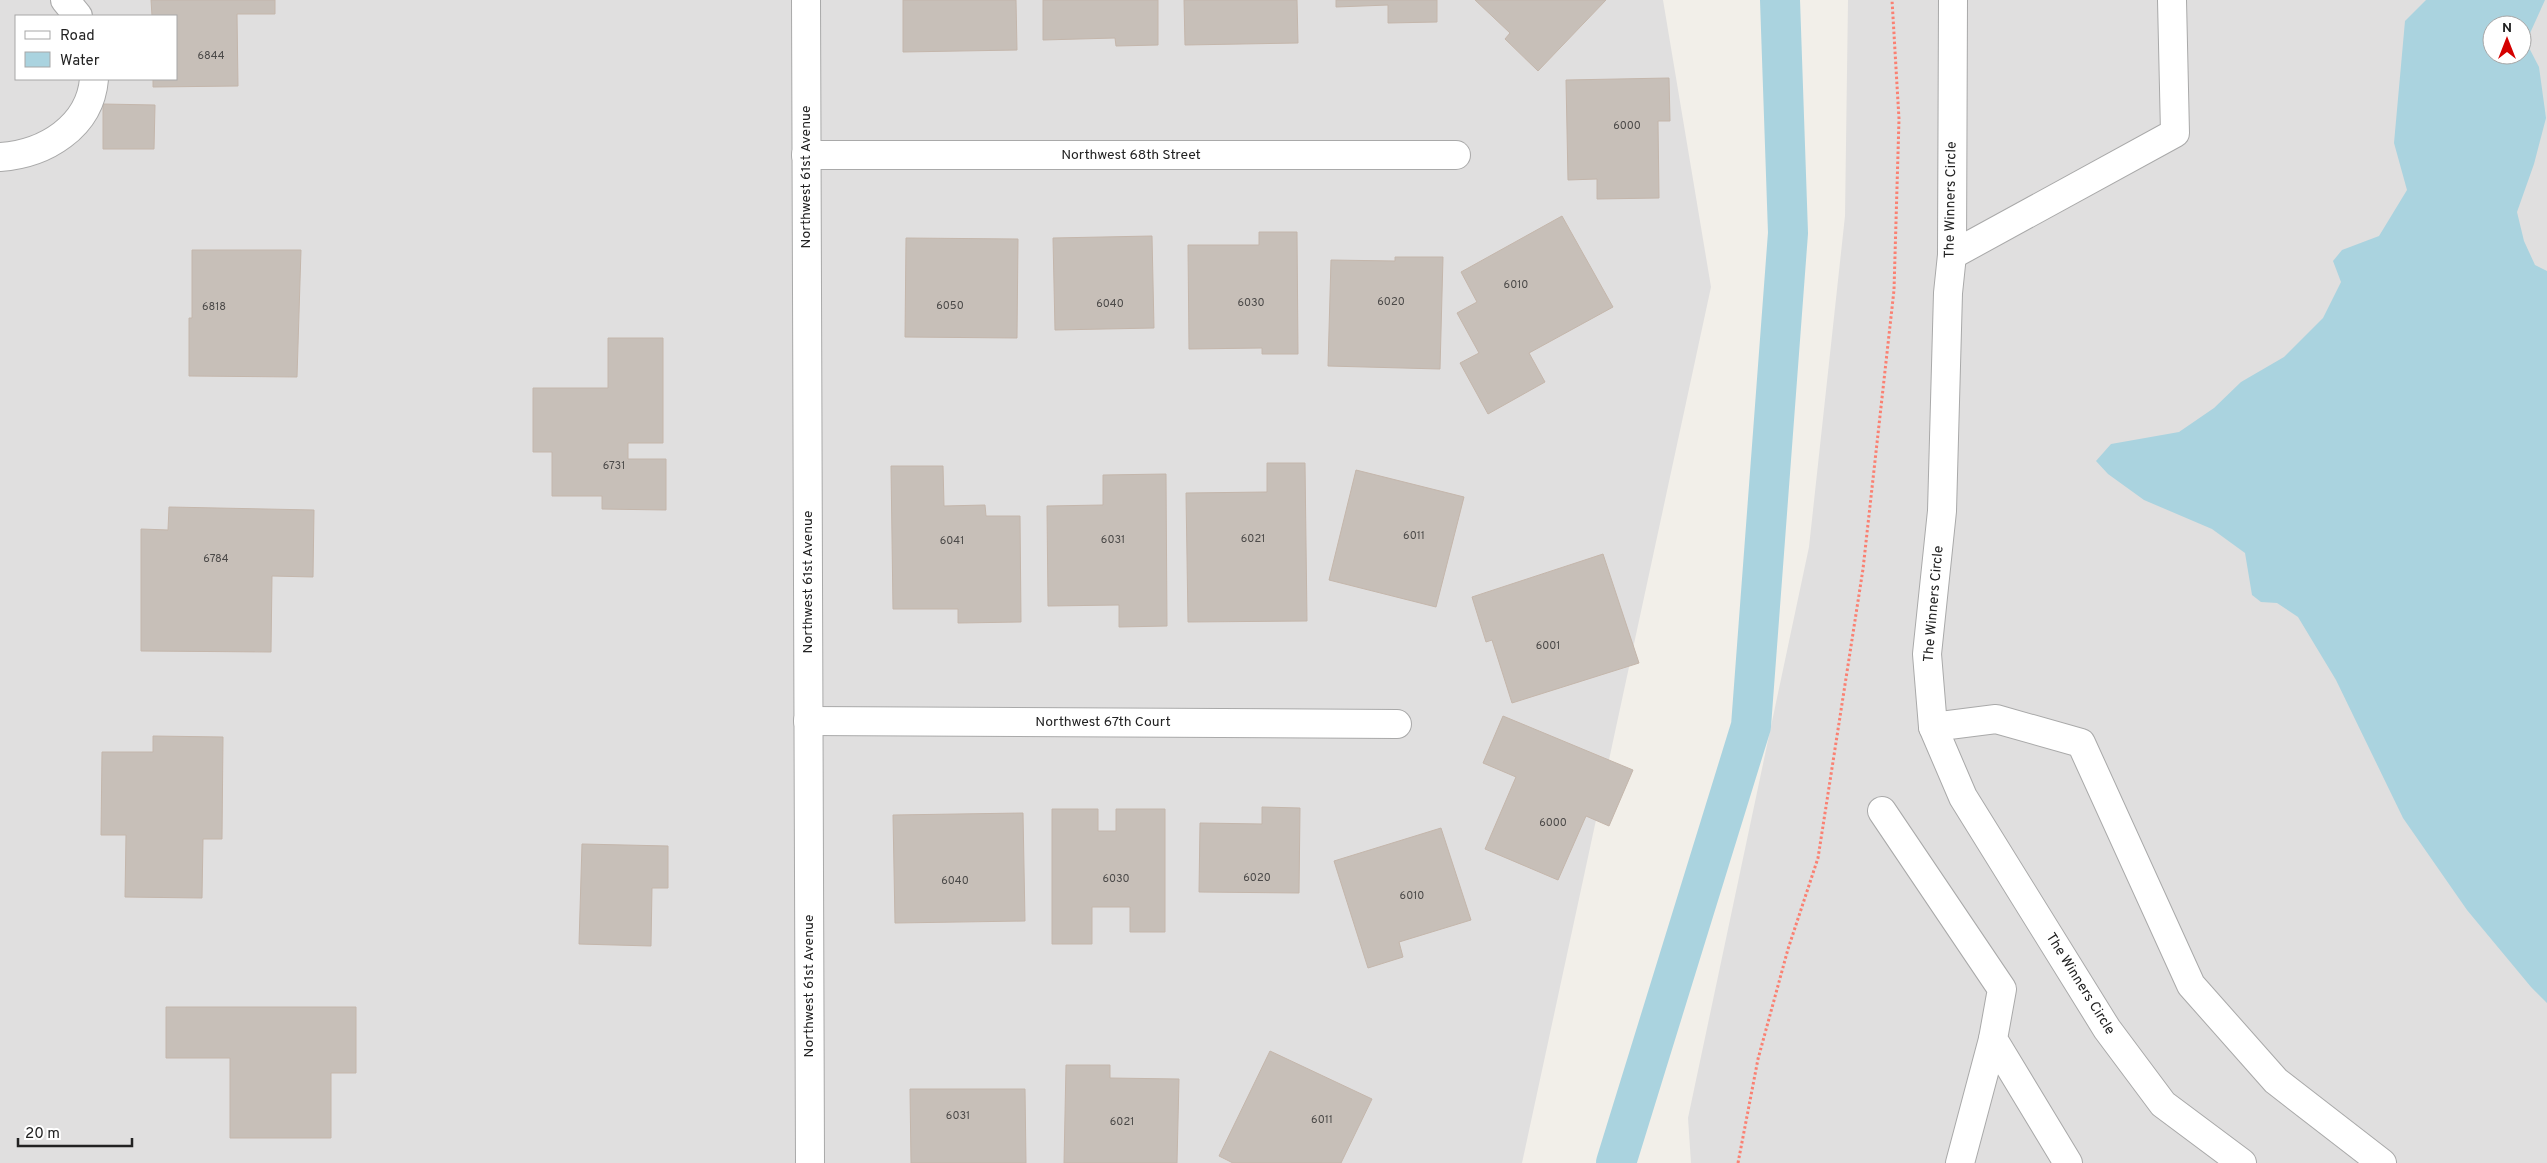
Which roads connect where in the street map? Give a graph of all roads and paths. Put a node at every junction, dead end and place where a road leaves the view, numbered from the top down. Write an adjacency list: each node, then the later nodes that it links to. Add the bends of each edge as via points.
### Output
1 (65, 0): 6 (street)
2 (806, 0): 8 (street, Northwest 61st Avenue)
3 (1892, 0): 18 (path, via 1899,119 1894,290 1863,569 1818,858 1788,949 1758,1059)
4 (1953, 0): 11 (street, The Winners Circle)
5 (2172, 0): 11 (street, via 2175,133)
6 (77, 15)
7 (94, 80): 10 (street, via 88,106 64,134 30,152)
8 (806, 155): 9 (street, Northwest 68th Street); 12 (street, Northwest 61st Avenue)
9 (1456, 155)
10 (0, 157)
11 (1952, 255): 14 (street, The Winners Circle, via 1948,293 1942,511 1927,654)
12 (808, 721): 13 (street, Northwest 67th Court); 17 (street, Northwest 61st Avenue)
13 (1398, 724)
14 (1933, 727): 21 (street, The Winners Circle, via 1964,798 2107,1028 2163,1104); 22 (street, via 1996,719 2081,743 2191,985 2276,1081)
15 (1882, 811): 16 (street, via 2002,989)
16 (1993, 1039): 19 (street); 20 (street)
17 (810, 1163)
18 (1738, 1163)
19 (1960, 1163)
20 (2068, 1163)
21 (2242, 1163)
22 (2382, 1163)

